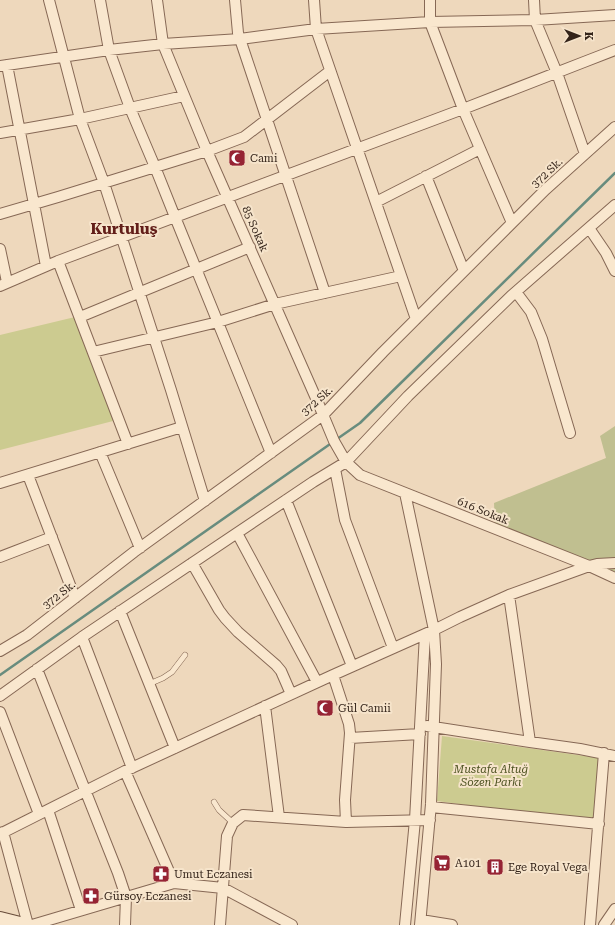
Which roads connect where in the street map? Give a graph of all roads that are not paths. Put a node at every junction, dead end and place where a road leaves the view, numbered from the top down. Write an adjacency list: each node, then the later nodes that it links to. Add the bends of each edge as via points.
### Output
1 (49, 0): 16 (street)
2 (100, 0): 14 (street)
3 (157, 0): 13 (street, 85 Sokak)
4 (235, 0): 12 (street)
5 (314, 0): 11 (street)
6 (430, 0): 10 (street)
7 (534, 0): 9 (street)
8 (615, 15): 9 (street)
9 (535, 20): 10 (street); 19 (street)
10 (430, 22): 11 (street); 22 (street)
11 (316, 29): 12 (street); 18 (street)
12 (240, 39): 13 (street); 23 (street)
13 (163, 44): 14 (street); 20 (street, 85 Sokak)
14 (109, 50): 16 (street); 21 (street)
15 (615, 50): 19 (street)
16 (64, 57): 17 (street); 24 (street)
17 (4, 65): 26 (street)
18 (330, 71): 23 (street); 28 (street)
19 (557, 73): 22 (street); 31 (street)
20 (184, 96): 21 (street); 30 (street, 85 Sokak)
21 (130, 108): 24 (street); 32 (street)
22 (463, 109): 28 (street); 29 (street)
23 (267, 118): 30 (street, via 244,136); 33 (street)
24 (80, 119): 26 (street); 35 (street)
25 (615, 127): 31 (street, 372 Sk.)
26 (20, 130): 27 (street); 38 (street)
27 (0, 133)
28 (357, 148): 33 (street); 37 (street)
29 (480, 149): 34 (street); 42 (street)
30 (207, 151): 32 (street); 36 (street, 85 Sokak)
31 (585, 154): 42 (street, 372 Sk.)
32 (155, 167): 35 (street); 41 (street)
33 (286, 176): 36 (street); 56 (street)
34 (426, 176): 37 (street); 50 (street)
35 (104, 183): 38 (street); 44 (street)
36 (228, 197): 41 (street); 45 (street, 85 Sokak)
37 (376, 202): 52 (street)
38 (34, 204): 40 (street); 48 (street)
39 (615, 205): 43 (street)
40 (0, 214)
41 (175, 217): 44 (street); 49 (street)
42 (512, 223): 50 (street, 372 Sk.)
43 (589, 228): 51 (street); 54 (street)
44 (121, 237): 47 (street); 55 (street)
45 (250, 247): 49 (street); 57 (street, 85 Sokak)
46 (0, 249): 53 (street)
47 (58, 261): 48 (street); 58 (street)
48 (46, 266): 53 (street)
49 (196, 269): 55 (street); 60 (street)
50 (464, 271): 59 (street, 372 Sk.)
51 (615, 271)
52 (401, 276): 56 (street); 59 (street)
53 (4, 284)
54 (516, 292): 65 (street, via 531,312 542,339); 69 (street, via 408,396)
55 (139, 293): 58 (street); 61 (street)
56 (325, 293): 57 (street)
57 (275, 304): 60 (street); 63 (street, 85 Sokak)
58 (80, 317): 62 (street)
59 (416, 319): 63 (street, 372 Sk.)
60 (218, 322): 61 (street); 68 (street)
61 (153, 337): 62 (street); 64 (street)
62 (93, 352): 66 (street)
63 (323, 415): 68 (street, 372 Sk.); 69 (street, 85 Sokak)
64 (182, 427): 66 (street); 75 (street)
65 (570, 433)
66 (128, 444): 67 (street)
67 (100, 452): 71 (street); 78 (street)
68 (271, 453): 75 (street, 372 Sk.)
69 (346, 462): 70 (street); 73 (street, 616 Sokak, via 360,475)
70 (335, 469): 74 (street); 89 (street, via 345,520)
71 (28, 475): 72 (street); 77 (street)
72 (0, 483)
73 (405, 493): 82 (street, 616 Sokak); 87 (street)
74 (286, 500): 76 (street); 92 (street)
75 (205, 501): 78 (street, 372 Sk.)
76 (237, 533): 80 (street); 95 (street)
77 (52, 537): 79 (street); 85 (street)
78 (140, 548): 85 (street, 372 Sk.)
79 (0, 557)
80 (192, 563): 86 (street); 97 (street, via 225,618 281,670)
81 (615, 563): 82 (street)
82 (589, 566): 83 (street, 616 Sokak); 84 (street)
83 (615, 578)
84 (509, 595): 87 (street); 104 (street)
85 (75, 598): 90 (street, 372 Sk., via 27,636)
86 (120, 611): 88 (street); 96 (street)
87 (430, 632): 89 (street); 101 (street, via 436,664); 102 (street)
88 (82, 636): 93 (street); 108 (street)
89 (393, 648): 92 (street)
90 (0, 652)
91 (186, 655): 96 (lane, via 172,672)
92 (352, 666): 94 (street)
93 (37, 669): 98 (street); 109 (street)
94 (333, 675): 95 (street); 103 (street, via 349,724)
95 (317, 682): 97 (street)
96 (149, 684): 105 (street)
97 (291, 694): 99 (street)
98 (0, 696)
99 (265, 706): 105 (street); 113 (street)
100 (0, 712): 112 (street)
101 (434, 726): 102 (street); 104 (street); 111 (street)
102 (420, 729): 103 (street); 114 (street)
103 (350, 735): 116 (street, via 345,800)
104 (530, 742): 106 (street)
105 (175, 748): 108 (street)
106 (604, 753): 107 (street); 118 (street)
107 (615, 756)
108 (128, 769): 109 (street); 120 (street)
109 (85, 791): 112 (street); 122 (street)
110 (214, 802): 117 (lane)
111 (431, 807): 115 (street); 118 (street)
112 (43, 812): 119 (street); 124 (street)
113 (279, 818): 116 (street); 117 (street, via 244,816)
114 (415, 820): 115 (street); 116 (street); 133 (street)
115 (430, 820): 126 (street)
116 (346, 822)
117 (233, 823): 121 (street, via 227,836)
118 (599, 824): 135 (street)
119 (1, 833): 128 (street)
120 (174, 883): 121 (street); 122 (street)
121 (223, 888): 131 (street); 132 (street)
122 (126, 897): 124 (street); 130 (street)
123 (615, 909): 136 (street)
124 (81, 910): 129 (street)
125 (0, 919): 127 (street)
126 (420, 922): 134 (street)
127 (24, 925)
128 (28, 925)
129 (32, 925)
130 (125, 925)
131 (220, 925)
132 (292, 925)
133 (405, 925)
134 (452, 925)
135 (590, 925)
136 (604, 925)

